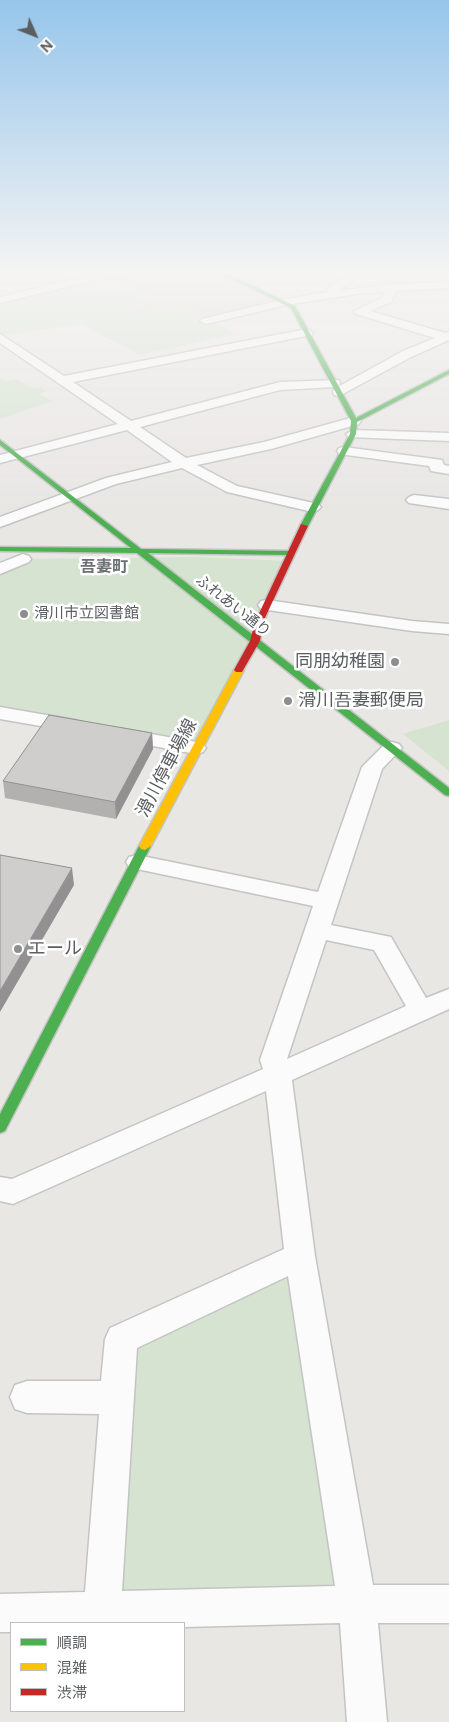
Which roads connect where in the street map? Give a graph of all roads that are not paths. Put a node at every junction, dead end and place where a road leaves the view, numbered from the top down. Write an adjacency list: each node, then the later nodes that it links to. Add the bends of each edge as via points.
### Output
1 (22, 352): 6 (street)
2 (204, 352): 6 (street)
3 (318, 352): 7 (main road)
4 (411, 352): 7 (street)
5 (449, 372): 9 (main road)
6 (63, 380): 8 (street)
7 (336, 388): 8 (street, via 280,386); 9 (main road)
8 (130, 426): 14 (street); 17 (street)
9 (353, 428): 10 (street); 13 (main road, 滑川停車場線); 17 (street)
10 (416, 436): 11 (street); 15 (street)
11 (449, 437)
12 (0, 442): 14 (main road, ふれあい通り)
13 (344, 451): 18 (street, via 437,463 436,468); 22 (main road, 滑川停車場線)
14 (17, 455): 16 (street); 19 (main road, ふれあい通り)
15 (408, 457)
16 (0, 459)
17 (184, 463): 19 (street, via 111,481); 22 (street, via 232,488)
18 (449, 470)
19 (69, 496): 23 (street); 25 (main road, ふれあい通り)
20 (414, 500): 21 (street)
21 (449, 504)
22 (313, 507): 26 (main road, 滑川停車場線)
23 (0, 522)
24 (0, 549): 25 (main road)
25 (135, 550): 26 (main road); 27 (main road, ふれあい通り)
26 (289, 557): 27 (main road); 31 (main road, 滑川停車場線)
27 (146, 558): 28 (main road); 33 (main road, ふれあい通り)
28 (23, 559): 29 (main road); 30 (street)
29 (0, 560)
30 (0, 569)
31 (267, 606): 32 (street); 33 (main road, 滑川停車場線)
32 (449, 629)
33 (254, 641): 35 (main road, 滑川停車場線); 36 (main road, ふれあい通り)
34 (0, 713): 35 (street)
35 (196, 748): 38 (main road, 滑川停車場線)
36 (392, 748): 37 (main road, ふれあい通り); 39 (street, via 372,767)
37 (449, 793)
38 (137, 862): 39 (street); 44 (main road, 滑川停車場線)
39 (326, 901): 40 (street)
40 (316, 930): 42 (street, via 382,943); 43 (street, via 273,1060)
41 (449, 998): 42 (street)
42 (421, 1011): 43 (street)
43 (278, 1075): 45 (street, via 13,1192); 46 (street)
44 (0, 1127)
45 (0, 1189)
46 (300, 1256): 48 (street, via 121,1339); 49 (street)
47 (27, 1398): 48 (street)
48 (118, 1398): 51 (street)
49 (358, 1604): 50 (street); 51 (street); 53 (street)
50 (449, 1604)
51 (102, 1611): 52 (street)
52 (0, 1613)
53 (367, 1722)

